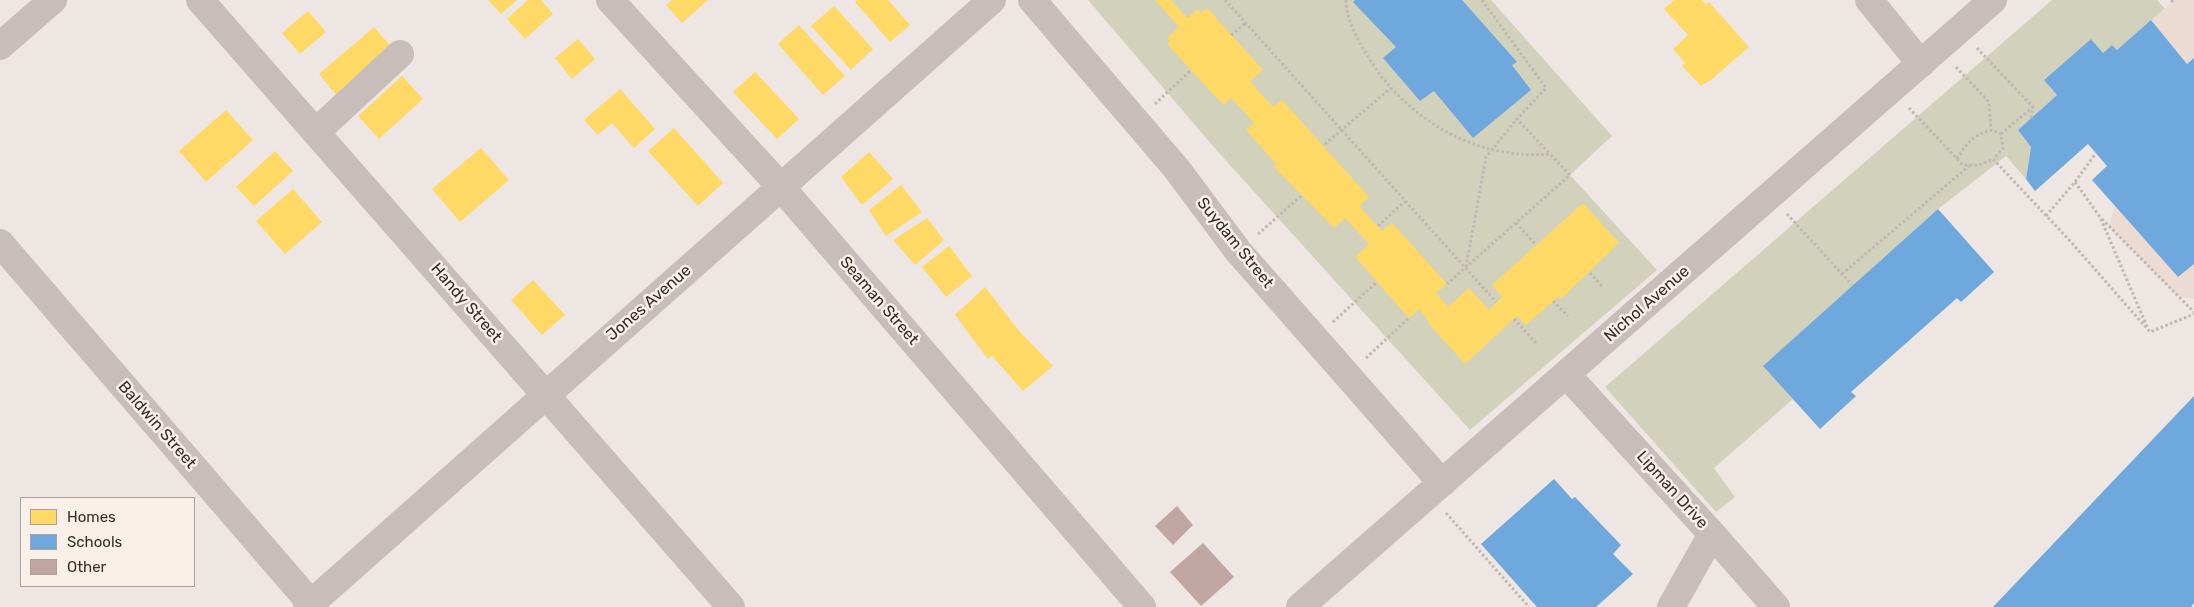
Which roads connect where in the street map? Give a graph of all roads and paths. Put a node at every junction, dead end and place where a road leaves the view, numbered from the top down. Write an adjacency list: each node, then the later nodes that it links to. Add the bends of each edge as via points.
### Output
1 (53, 0): 14 (street)
2 (200, 0): 26 (street, Handy Street)
3 (610, 0): 36 (street, Seaman Street)
4 (992, 0): 36 (street, Jones Avenue)
5 (1032, 0): 23 (street, Suydam Street)
6 (1225, 0): 11 (path)
7 (1346, 0): 18 (path, via 1347,18 1376,71)
8 (1482, 0): 22 (path, via 1546,88)
9 (1868, 0): 16 (street)
10 (1993, 0): 12 (street, Nichol Avenue)
11 (1246, 23): 13 (path); 24 (path)
12 (1959, 30): 16 (street, Nichol Avenue); 20 (path)
13 (1231, 35)
14 (0, 46)
15 (400, 54): 26 (street)
16 (1929, 56): 19 (street, Nichol Avenue); 25 (path, via 1989,102)
17 (1190, 70): 23 (path)
18 (1391, 88): 24 (path); 29 (path, via 1413,111 1446,133)
19 (1891, 89): 32 (path); 37 (street, Nichol Avenue)
20 (2033, 107): 21 (path); 27 (path)
21 (2031, 118)
22 (1517, 119): 29 (path); 31 (path)
23 (1137, 121): 46 (street, Suydam Street)
24 (1342, 130): 28 (path); 39 (path)
25 (1991, 130): 27 (path); 32 (path, via 1981,132 1966,145)
26 (316, 132): 65 (street, Handy Street)
27 (2001, 134): 33 (path, via 2003,148)
28 (1326, 144)
29 (1492, 149): 31 (path, via 1528,156); 47 (path, via 1486,157)
30 (2096, 153): 35 (path)
31 (1550, 154): 42 (path, via 1570,175)
32 (1957, 159): 34 (path, via 1963,165)
33 (1993, 159): 34 (path, via 1979,166); 40 (path)
34 (1970, 165): 49 (path)
35 (2075, 182): 40 (path); 41 (path)
36 (781, 187): 65 (street, Jones Avenue); 70 (street, Seaman Street)
37 (1770, 195): 49 (path); 63 (street, Nichol Avenue)
38 (1301, 196): 46 (path)
39 (1405, 201): 43 (path); 47 (path)
40 (2046, 216): 60 (path)
41 (2100, 217): 56 (path); 60 (path)
42 (1516, 223): 45 (path); 47 (path)
43 (1378, 226)
44 (0, 243): 68 (street, Baldwin Street)
45 (1536, 245)
46 (1238, 251): 61 (street, Suydam Street)
47 (1466, 268): 51 (path); 55 (path)
48 (1590, 273): 52 (path)
49 (1842, 274): 53 (path)
50 (1377, 282): 61 (path)
51 (1447, 284)
52 (1602, 286)
53 (1852, 286)
54 (1553, 301): 57 (path)
55 (1496, 302)
56 (2194, 313): 60 (path)
57 (1568, 316)
58 (1409, 318): 64 (path)
59 (1514, 319): 62 (path)
60 (2150, 332)
61 (1315, 339): 64 (street, Suydam Street)
62 (1536, 344)
63 (1566, 374): 66 (street, Nichol Avenue); 67 (street, Lipman Drive)
64 (1348, 376): 66 (street, Suydam Street)
65 (546, 394): 68 (street, Jones Avenue); 69 (street, Handy Street)
66 (1436, 488): 71 (street, Nichol Avenue); 72 (path)
67 (1712, 534): 73 (street); 74 (street, Lipman Drive)
68 (311, 606)
69 (731, 607)
70 (1142, 607)
71 (1300, 607)
72 (1529, 607)
73 (1671, 607)
74 (1776, 607)

